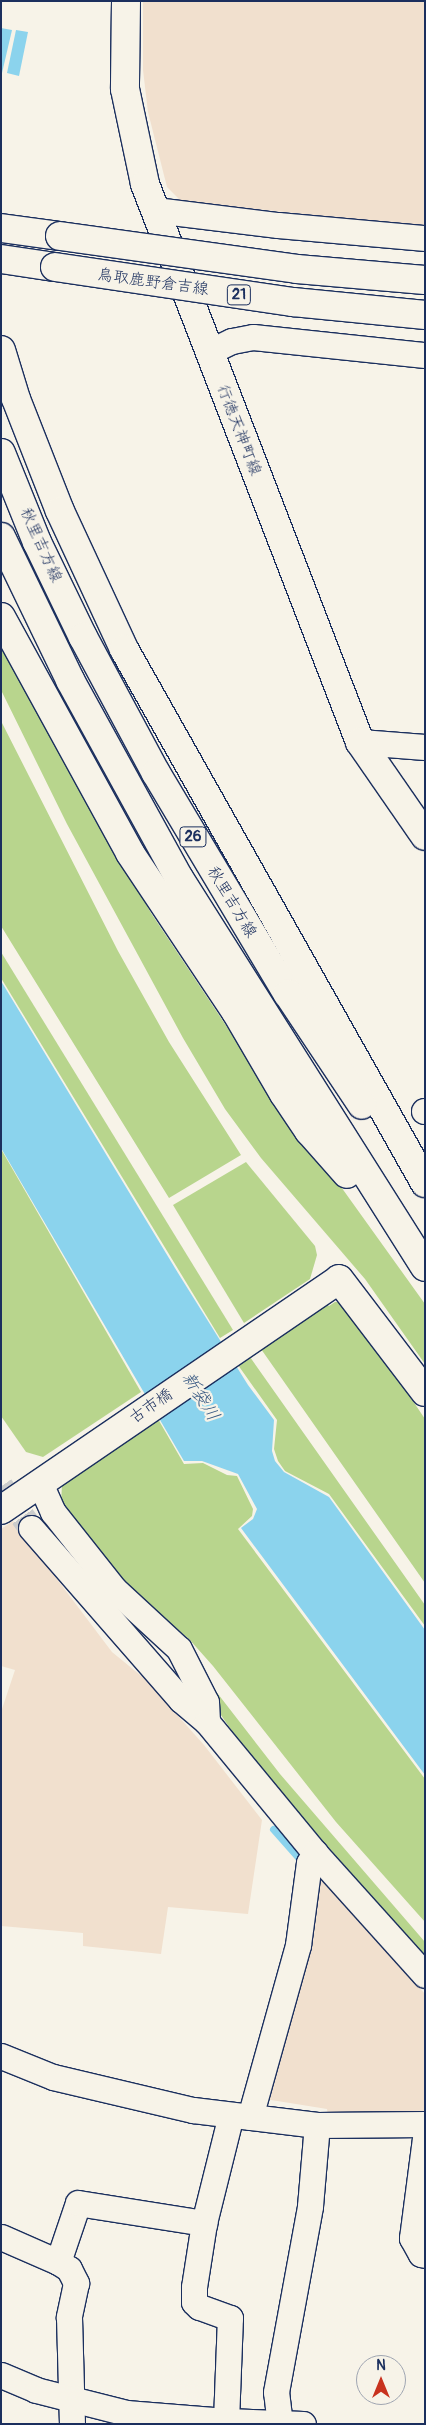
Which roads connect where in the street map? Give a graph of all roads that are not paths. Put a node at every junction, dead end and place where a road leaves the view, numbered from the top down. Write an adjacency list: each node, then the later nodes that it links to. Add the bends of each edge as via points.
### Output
1 (126, 1): 2 (main road, 行徳天神町線, via 125,89 145,184)
2 (155, 210): 4 (street); 9 (main road, 行徳天神町線)
3 (1, 228): 6 (main road, 鳥取鹿野倉吉線 / 21, bridge, via 297,269)
4 (425, 238)
5 (1, 259): 7 (main road, 鳥取鹿野倉吉線 / 21, bridge, via 293,302)
6 (425, 280)
7 (425, 315)
8 (1, 350): 17 (main road, via 16,399 60,511 124,649)
9 (209, 352): 10 (street, via 232,341 253,337); 14 (main road, 行徳天神町線)
10 (425, 355)
11 (1, 453): 18 (main road, 秋里吉方線 / 26, via 83,637 183,819 288,994)
12 (1, 537): 19 (main road, 秋里吉方線 / 26, via 74,688 180,878)
13 (1, 617): 19 (main road, via 130,854 236,1012 284,1094 310,1131)
14 (360, 742): 15 (street); 16 (main road, 行徳天神町線)
15 (425, 747)
16 (425, 836)
17 (425, 1183)
18 (425, 1200)
19 (403, 1237): 20 (main road, 秋里吉方線 / 26)
20 (425, 1267)
21 (425, 1392): 22 (main road, 古市橋, via 339,1278)
22 (40, 1483): 23 (main road, 古市橋); 25 (street, via 53,1512 114,1589 180,1650 206,1702)
23 (1, 1510)
24 (31, 1528): 25 (street, via 181,1700)
25 (207, 1722): 26 (street)
26 (315, 1852): 27 (street); 29 (street, via 308,1863 306,1900 298,1944)
27 (425, 1975)
28 (1, 2056): 29 (street, via 53,2077 193,2110)
29 (240, 2116): 31 (street); 33 (street)
30 (425, 2124): 31 (street)
31 (317, 2125): 40 (street, via 310,2206 276,2392)
32 (425, 2138): 35 (street, via 412,2238)
33 (204, 2223): 36 (street, via 78,2202); 39 (street, via 194,2302 230,2318)
34 (1, 2237): 36 (street)
35 (425, 2255)
36 (58, 2262): 38 (street, via 69,2269 76,2283 69,2317)
37 (1, 2375): 38 (street, via 36,2390)
38 (72, 2399): 39 (street, via 126,2413); 41 (street)
39 (226, 2422): 40 (street)
40 (287, 2423)
41 (72, 2424)

